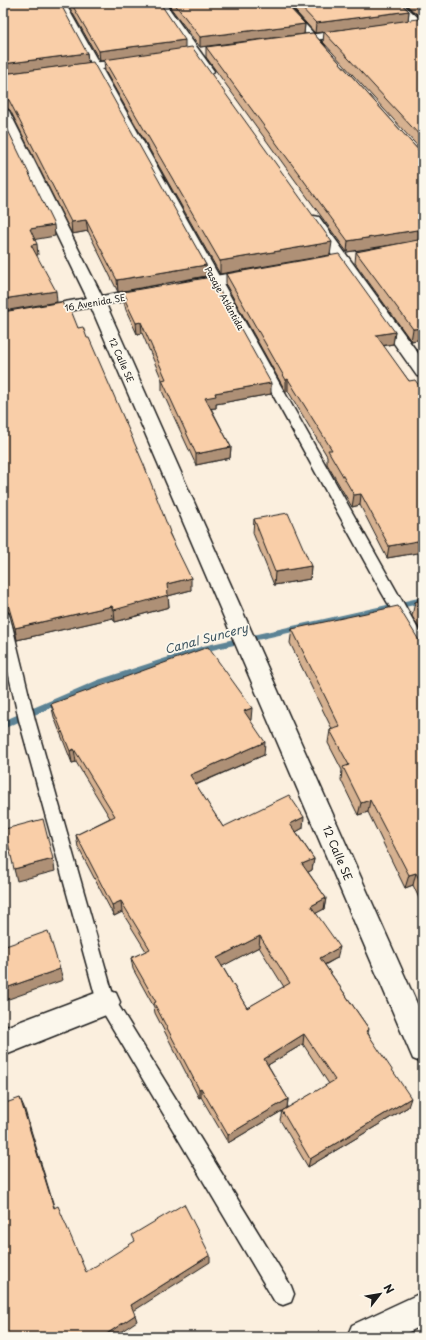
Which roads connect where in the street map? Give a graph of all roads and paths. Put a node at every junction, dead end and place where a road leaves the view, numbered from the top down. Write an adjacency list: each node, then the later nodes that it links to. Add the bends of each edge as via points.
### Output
1 (60, 3): 15 (lane, Pasaje Atlántida)
2 (160, 3): 11 (street)
3 (282, 3): 8 (lane)
4 (396, 3): 6 (street)
5 (404, 26): 6 (street)
6 (422, 26)
7 (366, 31): 8 (street)
8 (312, 37): 9 (street); 12 (lane)
9 (273, 43)
10 (211, 51): 11 (street)
11 (196, 54): 13 (street); 17 (street)
12 (328, 55)
13 (180, 56)
14 (150, 59): 15 (street)
15 (96, 66): 16 (street); 21 (lane, Pasaje Atlántida)
16 (57, 72)
17 (214, 79)
18 (3, 111): 22 (street, 12 Calle SE)
19 (306, 208): 24 (street)
20 (268, 272): 21 (street, 16 Avenida SE)
21 (216, 280): 22 (street, 16 Avenida SE); 26 (lane, Pasaje Atlántida)
22 (96, 302): 23 (street, 16 Avenida SE); 29 (street, 12 Calle SE)
23 (3, 318)
24 (423, 372)
25 (3, 617): 27 (lane, via 27,720)
26 (423, 651)
27 (106, 1002): 28 (street); 30 (lane)
28 (3, 1042)
29 (423, 1049)
30 (283, 1294)
31 (423, 1308): 32 (street)
32 (364, 1337)

